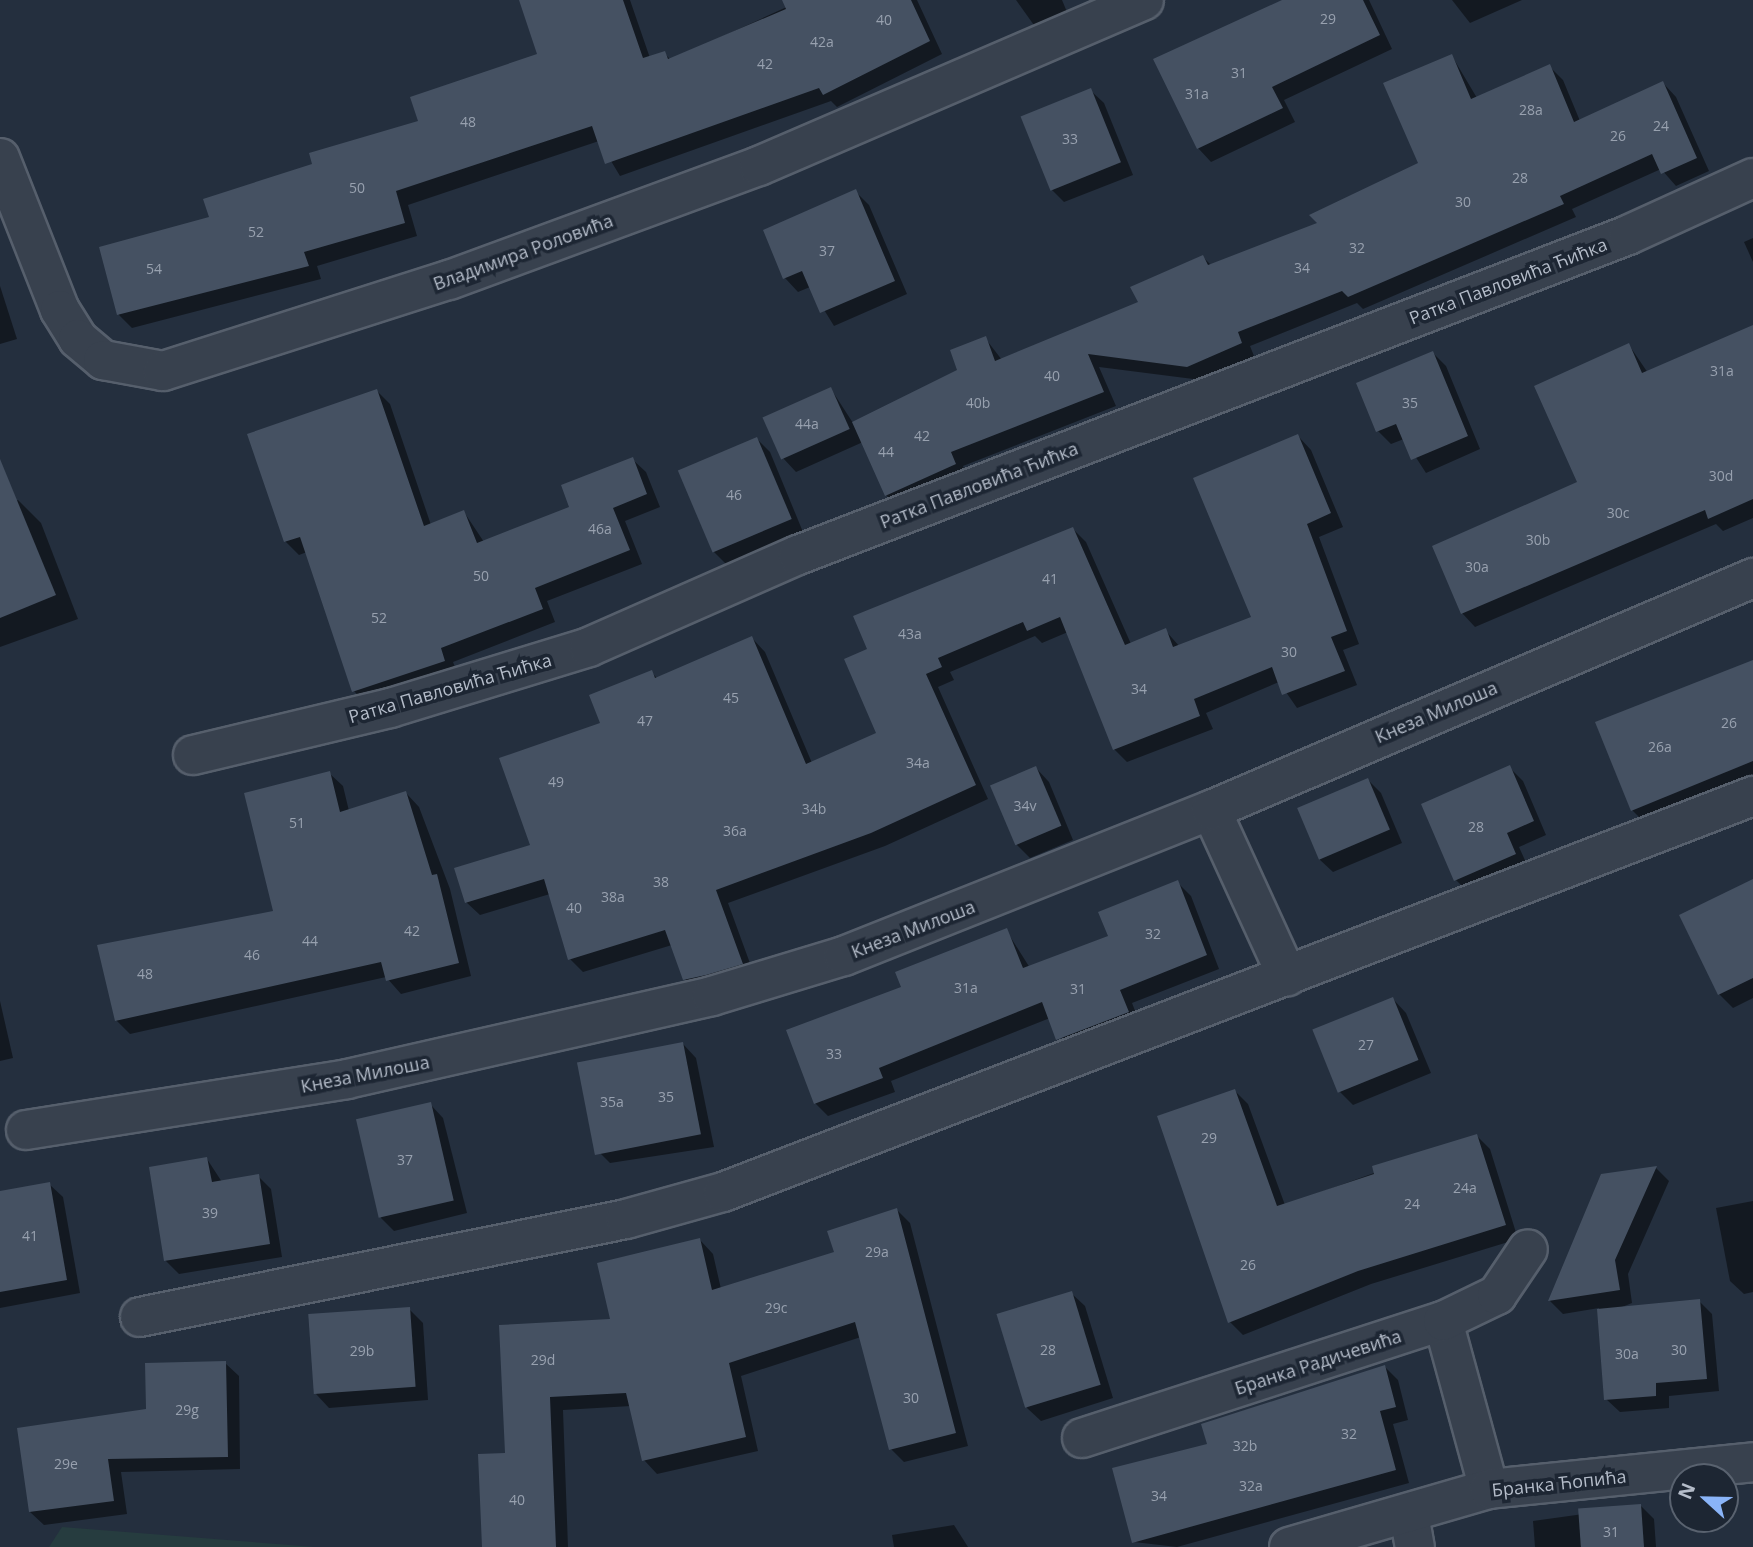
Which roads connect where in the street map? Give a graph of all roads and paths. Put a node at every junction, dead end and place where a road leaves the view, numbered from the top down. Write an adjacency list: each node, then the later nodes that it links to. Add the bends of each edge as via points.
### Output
1 (1144, 0): 2 (street, Владимира Роловића, via 759,166 449,280 163,371 103,360 78,340 60,310)
2 (0, 158)
3 (1753, 178): 5 (street, Ратка Павловића Ћићка, via 1628,234 798,555 589,647 390,708)
4 (1753, 578): 7 (street, Кнеза Милоша)
5 (193, 755)
6 (1753, 796): 8 (street)
7 (1211, 810): 8 (street); 9 (street, Кнеза Милоша, via 845,956 712,996 347,1079)
8 (1287, 976): 11 (street, via 723,1192 626,1219)
9 (26, 1130)
10 (1528, 1249): 12 (street, Бранка Радичевића, via 1497,1295)
11 (140, 1317)
12 (1443, 1321): 13 (street, Бранка Радичевића); 15 (street)
13 (1082, 1438)
14 (1753, 1462): 15 (street, Бранка Ћопића)
15 (1489, 1489): 16 (street, Бранка Ћопића)
16 (1412, 1531): 17 (street, Бранка Ћопића)
17 (1289, 1547)

